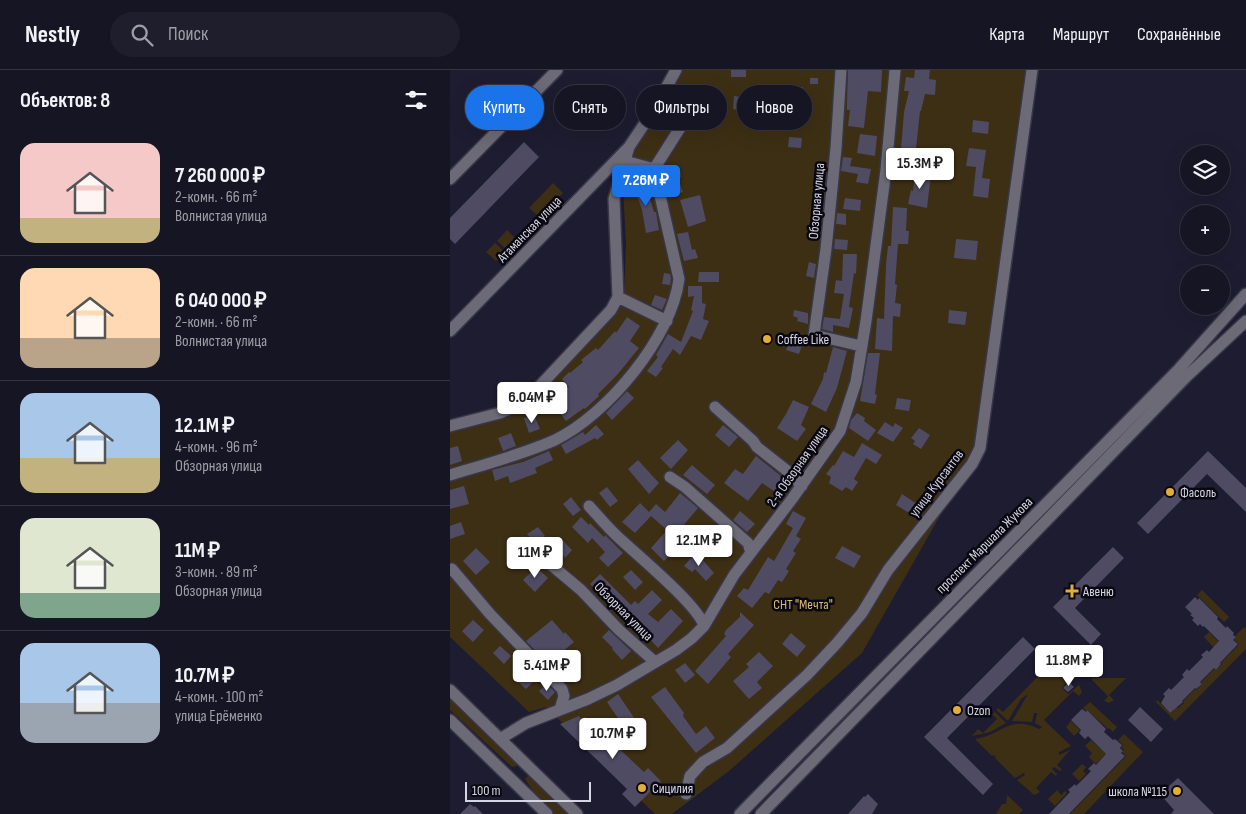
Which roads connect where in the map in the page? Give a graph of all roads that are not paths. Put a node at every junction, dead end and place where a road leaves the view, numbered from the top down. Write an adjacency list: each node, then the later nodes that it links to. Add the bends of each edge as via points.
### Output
1 (557, 70): 10 (street)
2 (676, 70): 7 (street)
3 (841, 70): 18 (street, Обзорная улица, via 826,249 814,335)
4 (895, 70): 18 (street, 2-я Обзорная улица, via 886,170)
5 (1032, 70): 36 (street, улица Курсантов, via 980,448 972,464 888,570 862,613 837,643 727,748 703,762 690,776)
6 (679, 130): 9 (street)
7 (629, 147): 8 (street); 16 (street, Атаманская улица)
8 (625, 161): 9 (street); 12 (street, via 614,200)
9 (654, 170): 13 (street, via 679,279)
10 (450, 179)
11 (1246, 294): 39 (street, проспект Маршала Жукова, via 1179,370)
12 (618, 297): 13 (street); 20 (street, via 611,310 536,390 516,406)
13 (667, 321): 21 (street, via 628,378 576,428 554,440)
14 (1246, 321): 17 (street, проспект Маршала Жукова)
15 (1246, 328): 17 (street, via 1236,337)
16 (450, 331)
17 (1228, 338): 40 (street, проспект Маршала Жукова, via 1186,377)
18 (861, 346): 23 (street, 2-я Обзорная улица, via 856,382 840,431)
19 (715, 407): 23 (street)
20 (450, 426)
21 (450, 475)
22 (670, 477): 26 (street, via 748,543)
23 (802, 486): 26 (street, 2-я Обзорная улица)
24 (590, 506): 28 (street, via 688,604)
25 (525, 543): 29 (street, Обзорная улица, via 581,590)
26 (751, 553): 28 (street, 2-я Обзорная улица)
27 (452, 569): 31 (street, via 562,689 564,696)
28 (704, 626): 29 (street, 2-я Обзорная улица, via 692,638)
29 (655, 662): 31 (street, 2-я Обзорная улица, via 617,685)
30 (450, 690): 33 (street)
31 (560, 709): 33 (street, 2-я Обзорная улица, via 526,723)
32 (450, 720): 35 (street)
33 (500, 739): 34 (street)
34 (525, 763): 35 (street, via 520,775); 38 (street)
35 (511, 778): 37 (street)
36 (686, 794)
37 (547, 814)
38 (577, 814)
39 (740, 814)
40 (761, 814)

